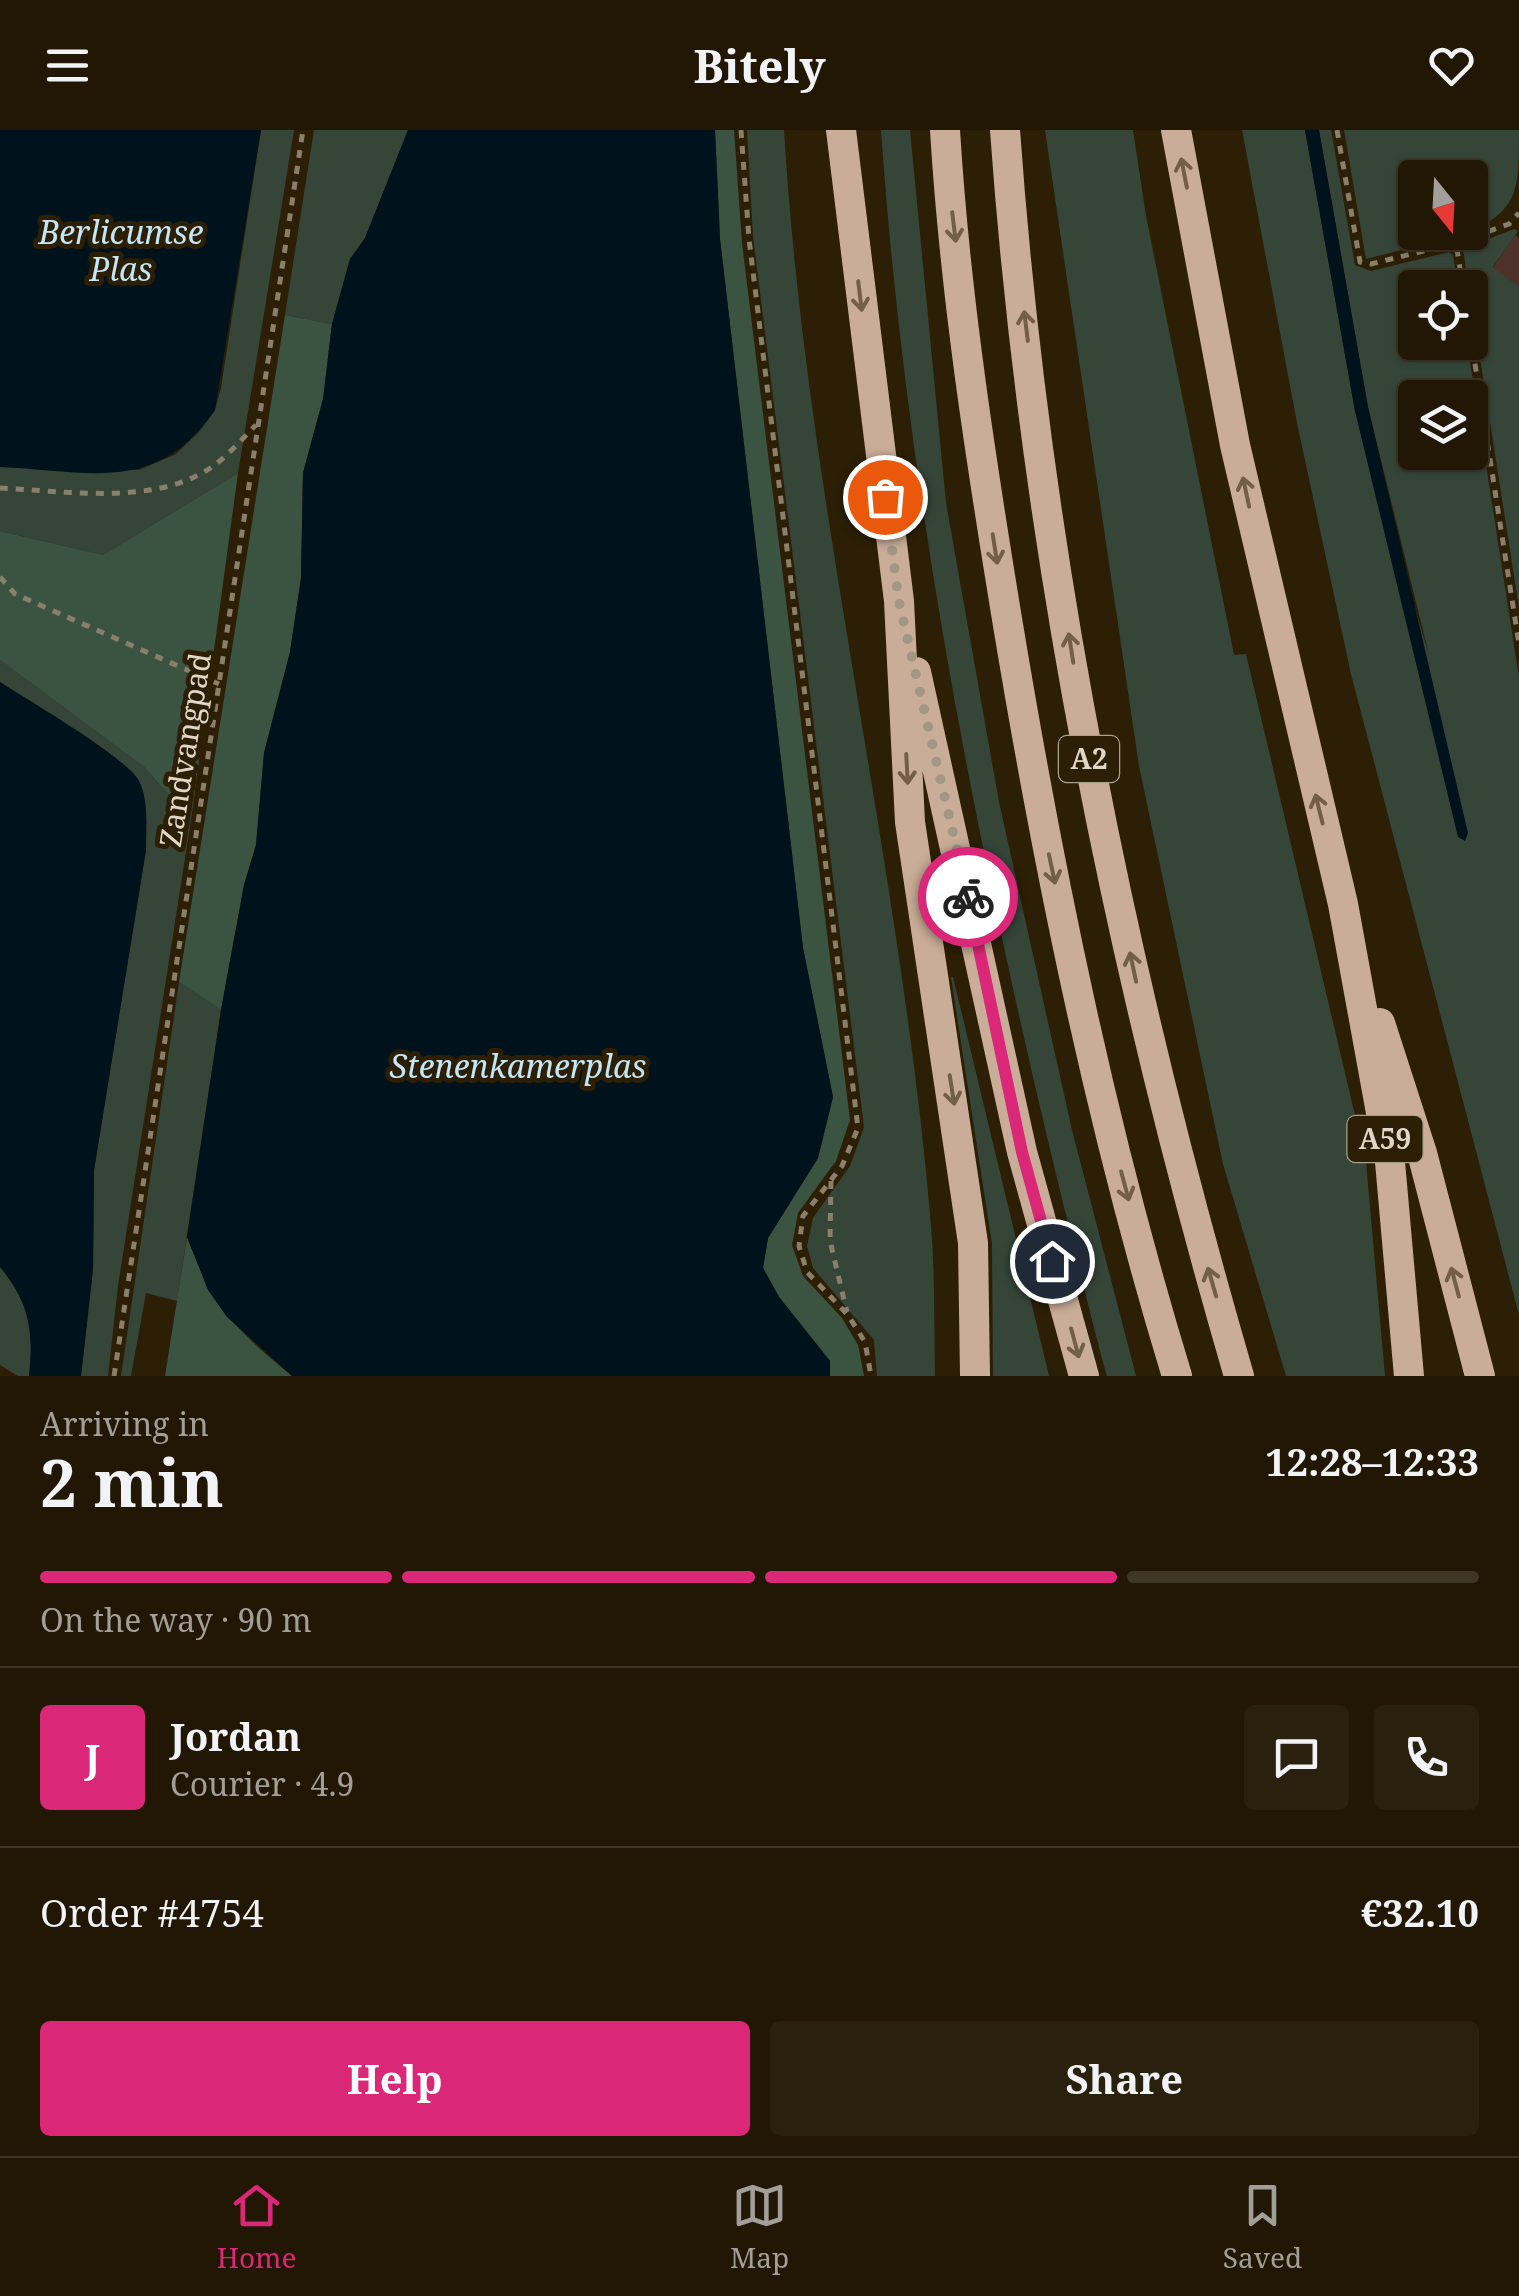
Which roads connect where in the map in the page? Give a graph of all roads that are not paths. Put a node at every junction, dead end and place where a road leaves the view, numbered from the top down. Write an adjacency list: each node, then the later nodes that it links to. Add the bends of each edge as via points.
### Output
1 (841, 130): 5 (highway, one-way to 5)
2 (945, 130): 9 (highway, A2, one-way to 9, via 987,497 1036,793 1107,1120)
3 (1006, 130): 10 (highway, A2, one-way to 3, via 1164,1108 1092,782 1045,488)
4 (1176, 130): 6 (highway, one-way to 4, via 1239,463)
5 (899, 602): 7 (highway, one-way to 7, via 910,822 973,1244); 8 (highway, one-way to 8, via 1022,1152)
6 (1343, 904): 11 (highway, A59, via 1390,1162); 12 (highway, one-way to 6, via 1422,1153)
7 (974, 1376)
8 (1084, 1376)
9 (1178, 1376)
10 (1239, 1376)
11 (1409, 1376)
12 (1480, 1376)

